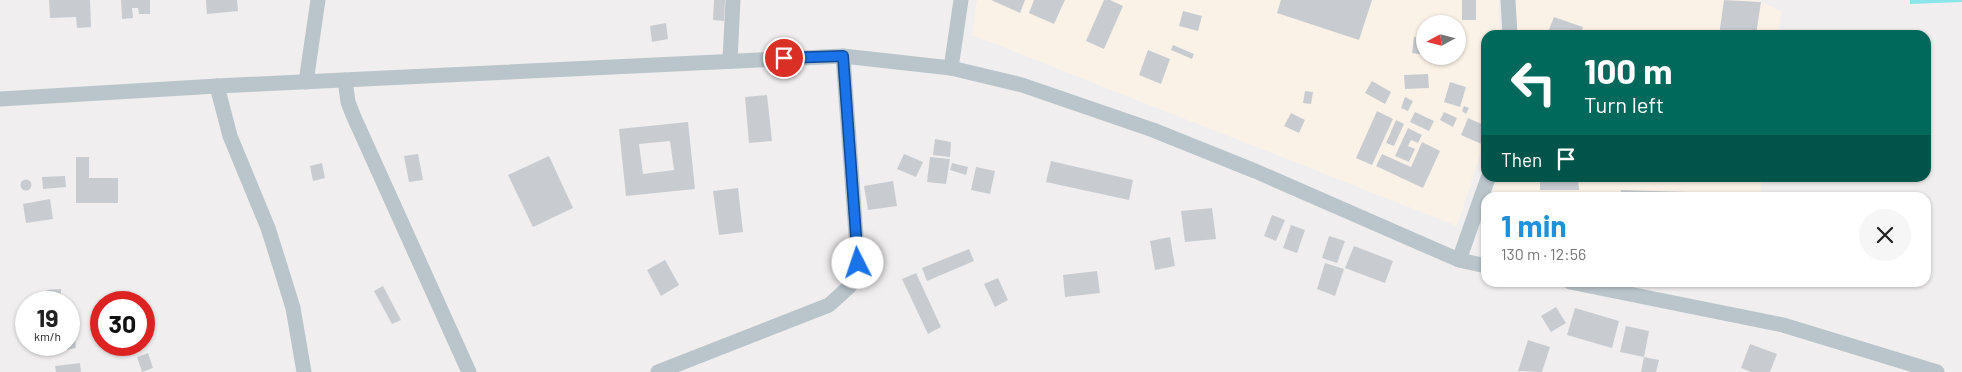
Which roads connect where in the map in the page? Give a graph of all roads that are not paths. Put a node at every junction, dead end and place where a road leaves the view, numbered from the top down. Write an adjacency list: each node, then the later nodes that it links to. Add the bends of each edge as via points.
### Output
1 (318, 0): 10 (street)
2 (733, 0): 7 (street)
3 (961, 0): 8 (street)
4 (1508, 0): 5 (street)
5 (1510, 30)
6 (843, 56): 7 (street); 8 (street); 19 (street, via 858,263 849,286 829,305)
7 (730, 60): 9 (street)
8 (951, 68): 14 (street, via 1022,85 1153,130 1255,170)
9 (345, 80): 10 (street); 18 (street, via 353,115)
10 (306, 82): 11 (street)
11 (216, 86): 12 (street); 17 (street, via 230,136 268,228 293,308)
12 (0, 99)
13 (1481, 198): 14 (street)
14 (1459, 260): 15 (street)
15 (1481, 265)
16 (1595, 287): 20 (street, via 1783,325)
17 (304, 372)
18 (469, 372)
19 (658, 372)
20 (1937, 372)

